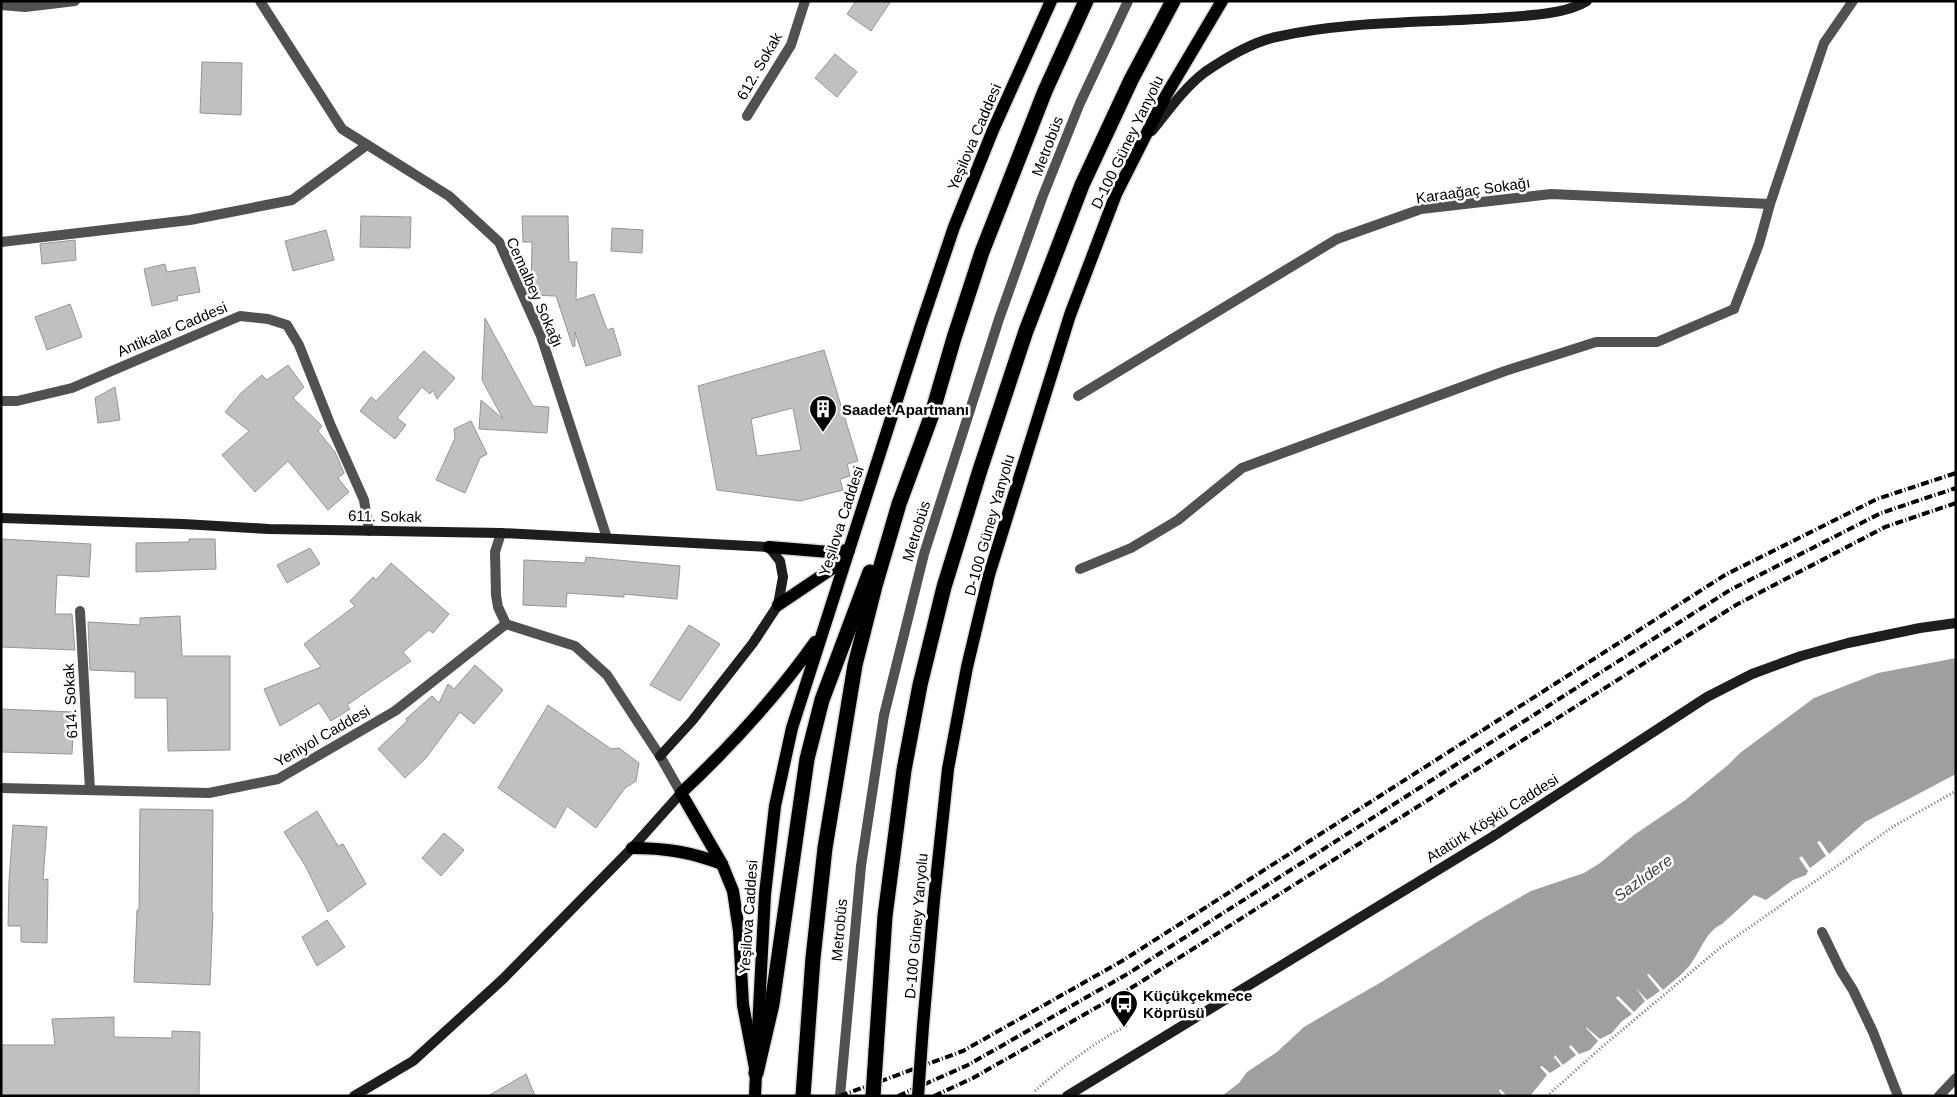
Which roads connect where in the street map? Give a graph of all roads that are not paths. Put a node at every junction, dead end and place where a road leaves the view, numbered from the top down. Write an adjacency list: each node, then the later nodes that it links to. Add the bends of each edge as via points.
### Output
1 (75, 1): 11 (street, via 25,7)
2 (260, 1): 14 (street, Cemalbey Sokağı, via 342,129)
3 (805, 1): 12 (street, 612. Sokak, via 791,45)
4 (1052, 1): 25 (main road, Yeşilova Caddesi, via 993,130 954,227)
5 (1086, 1): 19 (highway, via 1046,91 982,252 931,416)
6 (1128, 1): 44 (street, Metrobüs, via 1080,104 1042,198 999,318 924,554 884,715 860,866)
7 (1173, 1): 45 (highway, bridge, via 1131,80 1082,185 1026,330 944,588 920,685 904,770 885,916)
8 (1222, 1): 13 (main road, D-100 Güney Yanyolu, via 1165,97)
9 (1587, 1): 13 (street, via 1580,6 1538,14 1343,27 1274,37 1236,53 1204,73 1180,96)
10 (1852, 1): 15 (street, via 1824,44)
11 (1, 5)
12 (747, 116)
13 (1142, 144): 46 (main road, D-100 Güney Yanyolu, bridge, via 1116,194 1070,314 989,575 967,667 948,769)
14 (367, 145): 16 (street, via 292,200 190,220); 23 (street, Cemalbey Sokağı, via 449,196 498,242 541,336)
15 (1770, 204): 17 (street, Karaağaç Sokağı, via 1551,194 1422,210 1337,239); 26 (street, via 1759,244 1734,309 1657,342 1596,342 1523,365 1242,468 1178,520 1131,548)
16 (1, 242)
17 (1078, 396)
18 (1, 401): 21 (street, Antikalar Caddesi, via 18,401 72,388 240,316 287,325 299,345 364,500)
19 (899, 504): 39 (highway, via 876,555 822,700 806,768 772,1004); 43 (highway, via 855,665 842,742 813,958)
20 (1, 518): 21 (street, 611. Sokak)
21 (369, 531): 22 (street, 611. Sokak)
22 (502, 533): 23 (street, 611. Sokak); 30 (street, via 495,552 496,595)
23 (607, 538): 24 (street, 611. Sokak)
24 (768, 547): 25 (main road, via 828,552); 27 (street, via 780,561 783,577)
25 (849, 550): 27 (main road, via 836,566); 31 (main road, Yeşilova Caddesi)
26 (1080, 569)
27 (778, 605): 32 (street, via 753,643)
28 (80, 611): 34 (street, 614. Sokak)
29 (1956, 623): 47 (street, Atatürk Köşkü Caddesi, via 1848,643 1752,674 1715,694 1492,838)
30 (506, 624): 32 (street, via 576,646 607,675); 34 (street, Yeniyol Caddesi, via 395,711 278,779 209,794)
31 (822, 632): 35 (main road, via 771,701); 39 (main road, Yeşilova Caddesi, via 792,728 775,806 762,932)
32 (660, 756): 35 (street)
33 (1, 788): 34 (street, Yeniyol Caddesi)
34 (90, 790)
35 (681, 793): 36 (street); 37 (main road)
36 (632, 848): 37 (main road, via 689,852); 41 (street, via 503,979 413,1061)
37 (722, 864): 39 (main road, via 733,891 743,1005)
38 (1822, 932): 48 (street, via 1876,1039)
39 (756, 1073): 42 (main road)
40 (1956, 1078): 49 (street)
41 (354, 1096)
42 (755, 1096)
43 (802, 1096)
44 (840, 1096)
45 (873, 1096)
46 (918, 1096)
47 (1067, 1096)
48 (1898, 1096)
49 (1939, 1096)

